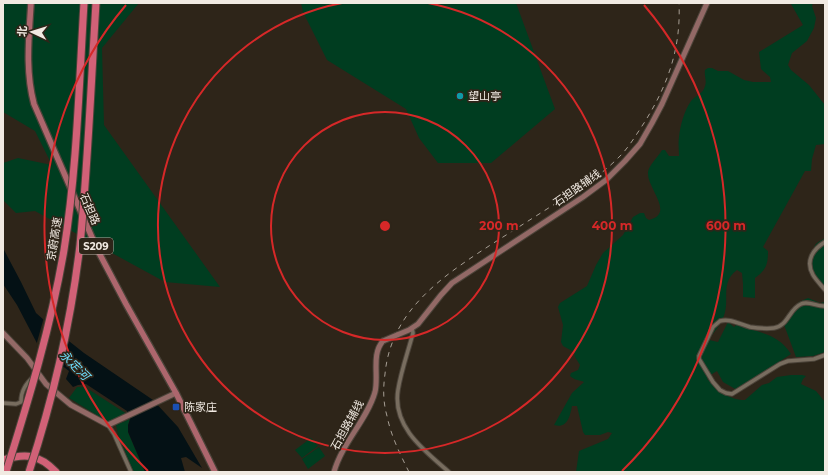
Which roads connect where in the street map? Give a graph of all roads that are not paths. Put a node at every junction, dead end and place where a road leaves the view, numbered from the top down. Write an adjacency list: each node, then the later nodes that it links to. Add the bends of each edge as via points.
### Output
1 (31, 3): 12 (main road, 石担路 / S209, via 28,62 34,104 97,249)
2 (84, 3): 16 (highway, 京蔚高速, bridge, via 74,167 64,250 49,323)
3 (96, 3): 17 (highway, bridge, via 80,246 69,318 50,402)
4 (707, 3): 8 (main road, 石担路辅线, via 652,123 640,144 625,161 589,193 452,283)
5 (825, 242): 6 (street, via 814,250 810,265 812,274)
6 (825, 290)
7 (825, 306): 10 (street, via 800,304 784,323 775,328 758,328 730,320 720,321 713,327 699,359 720,390 730,394 736,393 768,370 788,360 808,360)
8 (412, 328): 21 (main road, 石担路辅线, bridge, via 379,345 372,399); 22 (street, via 413,334 398,391 399,413 408,432)
9 (3, 333): 11 (main road)
10 (825, 355)
11 (37, 372): 13 (street, via 25,386 20,402); 14 (main road, via 46,384 71,406)
12 (176, 393): 14 (main road); 20 (main road, 石担路 / S209)
13 (3, 403)
14 (108, 426): 19 (street)
15 (3, 460): 18 (highway, via 17,455 33,457 45,462)
16 (6, 472)
17 (29, 472)
18 (56, 472)
19 (132, 472)
20 (215, 472)
21 (334, 472)
22 (449, 472)

